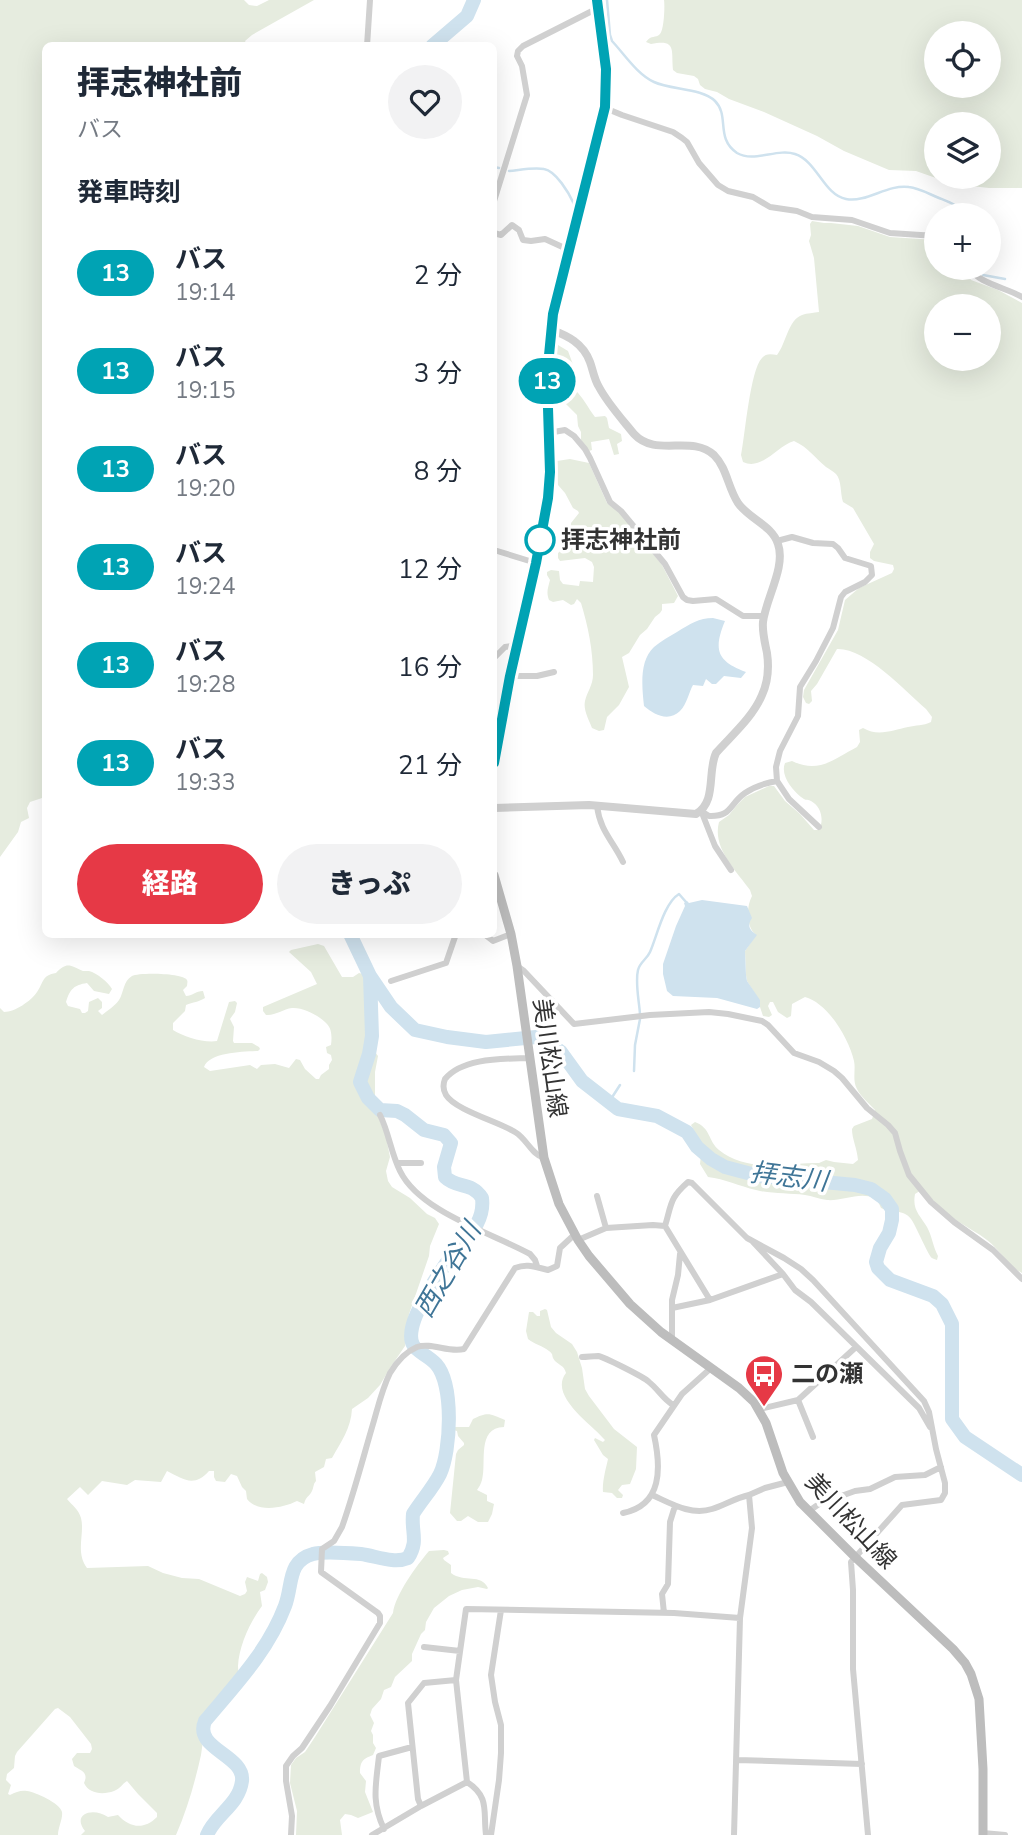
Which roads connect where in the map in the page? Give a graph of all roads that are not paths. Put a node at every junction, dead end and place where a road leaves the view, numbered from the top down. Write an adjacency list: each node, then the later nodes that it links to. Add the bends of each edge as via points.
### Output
1 (370, 0): 3 (street)
2 (598, 4): 4 (main road, via 606,69); 5 (street, via 518,51 527,95)
3 (368, 42)
4 (605, 107): 7 (street, via 673,132 687,142 718,185 770,208 852,220 890,233); 8 (main road)
5 (497, 191)
6 (497, 234): 8 (street, via 512,225 523,240 545,239)
7 (924, 235)
8 (569, 250): 11 (main road)
9 (982, 280): 10 (street)
10 (1022, 297)
11 (550, 329): 12 (main road); 13 (street, via 583,349 598,386 640,439 656,446 698,447 713,455 738,503)
12 (548, 433): 15 (main road, via 548,498); 16 (street, via 565,430 585,449 610,502 665,564 683,597 716,599 743,616)
13 (777, 541): 16 (street, via 780,560); 24 (street, via 792,537 832,544 845,558 872,570 870,578 841,597 833,628 803,680 798,716 778,761)
14 (497, 551): 15 (street)
15 (536, 563): 17 (main road)
16 (764, 616): 27 (street, via 768,674 762,695 716,753 708,801)
17 (517, 645): 18 (street, via 505,647); 20 (main road)
18 (497, 655)
19 (554, 672): 20 (street)
20 (510, 676): 22 (main road)
21 (497, 710): 22 (street)
22 (503, 713): 23 (main road)
23 (497, 746)
24 (777, 781): 27 (street, via 744,794 726,813 709,816); 28 (street)
25 (597, 806): 26 (street); 27 (street, via 689,814); 29 (street)
26 (497, 808)
27 (701, 811): 30 (street, via 715,846)
28 (819, 827)
29 (623, 862)
30 (732, 870)
31 (497, 885): 32 (main road, 美川松山線)
32 (511, 934): 34 (street, via 493,941); 35 (main road, 美川松山線)
33 (455, 938): 36 (street, via 446,963)
34 (489, 938)
35 (517, 966): 37 (main road, 美川松山線); 50 (street, via 574,1024 709,1012 762,1021 793,1053 819,1062 842,1078 895,1133 909,1175 931,1202)
36 (391, 981)
37 (530, 1058): 39 (main road, 美川松山線); 39 (street, via 455,1069 445,1079 444,1091 458,1106 515,1132)
38 (380, 1115): 40 (street)
39 (544, 1158): 45 (main road, 美川松山線)
40 (397, 1163): 41 (street); 48 (street, via 403,1177 430,1204 530,1254)
41 (421, 1163)
42 (597, 1196): 44 (street)
43 (665, 1226): 44 (street); 46 (street, via 670,1203 688,1182); 47 (street)
44 (606, 1228): 45 (street)
45 (576, 1238): 48 (street, via 560,1248 557,1266 548,1270); 53 (main road, 美川松山線, via 630,1304)
46 (753, 1241): 49 (street); 60 (street, via 801,1269 891,1363 925,1401)
47 (680, 1252): 51 (street); 52 (street)
48 (537, 1266): 83 (street, via 514,1268 464,1349 419,1346 400,1359 384,1386 342,1527 322,1549 321,1572 381,1619 330,1706 286,1766)
49 (783, 1274): 51 (street); 54 (street)
50 (1022, 1279)
51 (710, 1300): 52 (street)
52 (672, 1308): 53 (street)
53 (672, 1340): 56 (main road, 美川松山線)
54 (856, 1347): 57 (street); 60 (street, via 919,1408)
55 (582, 1357): 58 (street, via 605,1358 638,1374)
56 (710, 1368): 58 (street); 59 (main road, 美川松山線)
57 (798, 1400): 59 (street); 61 (street)
58 (673, 1405): 64 (street, via 654,1435 659,1461)
59 (760, 1409): 63 (main road, 美川松山線)
60 (933, 1435): 62 (street)
61 (813, 1437)
62 (942, 1467): 67 (street, via 925,1475 895,1477); 69 (street, via 944,1497 902,1506)
63 (788, 1482): 65 (street); 67 (main road, 美川松山線)
64 (652, 1494): 66 (street); 68 (street, via 643,1506)
65 (749, 1495): 66 (street, via 707,1511); 72 (street, via 752,1528)
66 (675, 1506): 71 (street, via 670,1522 668,1584 662,1594)
67 (808, 1511): 69 (main road, 美川松山線)
68 (622, 1513)
69 (855, 1558): 78 (street, via 850,1567 853,1669); 82 (main road, 美川松山線, via 953,1649 971,1674 981,1712)
70 (501, 1610): 71 (street); 74 (street, via 466,1609); 85 (street, via 491,1675 501,1725 501,1753)
71 (664, 1613): 72 (street)
72 (740, 1618): 77 (street)
73 (424, 1647): 74 (street)
74 (460, 1651): 75 (street)
75 (456, 1681): 76 (street, via 424,1682 408,1703); 79 (street)
76 (412, 1746): 80 (street); 81 (street, via 379,1756 375,1802)
77 (737, 1760): 78 (street); 86 (street)
78 (862, 1763): 87 (street)
79 (467, 1782): 80 (street); 85 (street, via 484,1798)
80 (421, 1806): 81 (street)
81 (384, 1829): 84 (street)
82 (983, 1834): 88 (street)
83 (292, 1835)
84 (372, 1835)
85 (488, 1835)
86 (734, 1835)
87 (868, 1835)
88 (1005, 1835)

